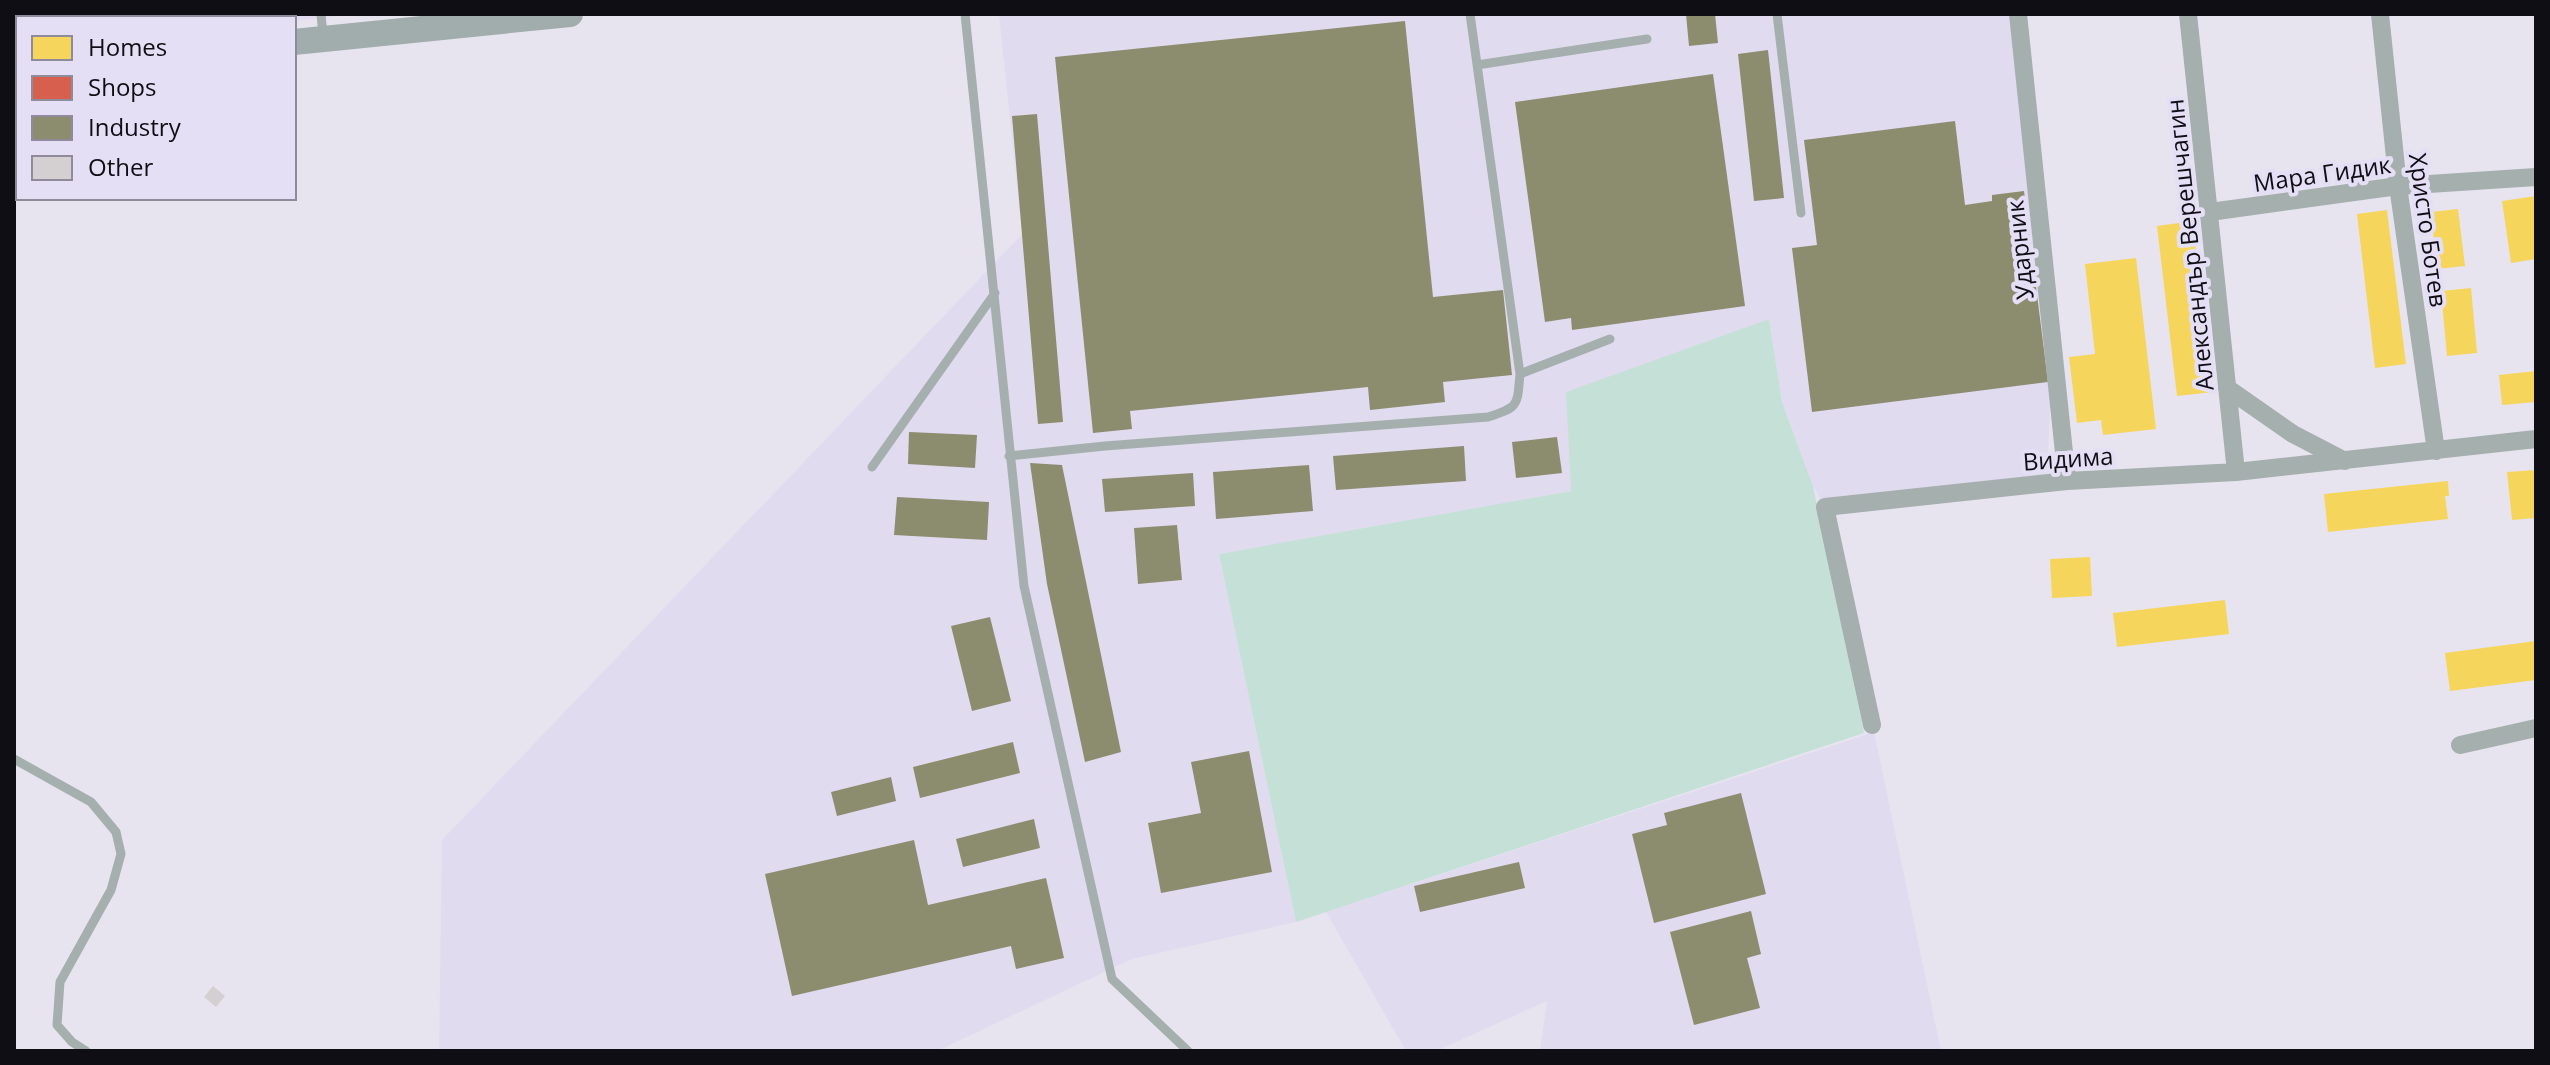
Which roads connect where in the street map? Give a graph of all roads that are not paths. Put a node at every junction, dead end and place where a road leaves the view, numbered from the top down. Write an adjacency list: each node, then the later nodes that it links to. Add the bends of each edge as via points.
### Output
1 (570, 14): 8 (main road)
2 (965, 14): 17 (lane)
3 (1470, 14): 12 (lane)
4 (1777, 14): 16 (lane)
5 (2018, 14): 27 (street, Ударник)
6 (2188, 14): 15 (street, Александър Верешчагин)
7 (2380, 14): 14 (street, Христо Ботев)
8 (419, 22): 9 (main road)
9 (322, 26): 11 (main road)
10 (1647, 39): 12 (lane)
11 (296, 41)
12 (1477, 65): 19 (lane)
13 (2536, 177): 14 (street, Мара Гидик)
14 (2398, 186): 15 (street, Мара Гидик); 22 (street, Христо Ботев)
15 (2210, 212): 20 (street, Александър Верешчагин)
16 (1801, 213)
17 (995, 293): 23 (lane); 25 (lane)
18 (1610, 339): 19 (lane)
19 (1520, 374): 23 (lane, via 1517,402 1488,417)
20 (2227, 388): 24 (street, via 2293,434); 26 (street, Александър Верешчагин)
21 (2536, 439): 22 (street, Видима)
22 (2436, 451): 24 (street, Видима)
23 (1009, 456): 33 (lane, via 1024,586 1112,979)
24 (2345, 461): 26 (street, Видима)
25 (872, 467)
26 (2236, 472): 27 (street, Видима)
27 (2067, 481): 28 (street, Видима, via 1825,507)
28 (1872, 725)
29 (2536, 728): 30 (street)
30 (2460, 745)
31 (14, 759): 32 (lane, via 91,802 116,832 121,854 111,890 60,982 57,1025)
32 (86, 1051)
33 (1188, 1051)

